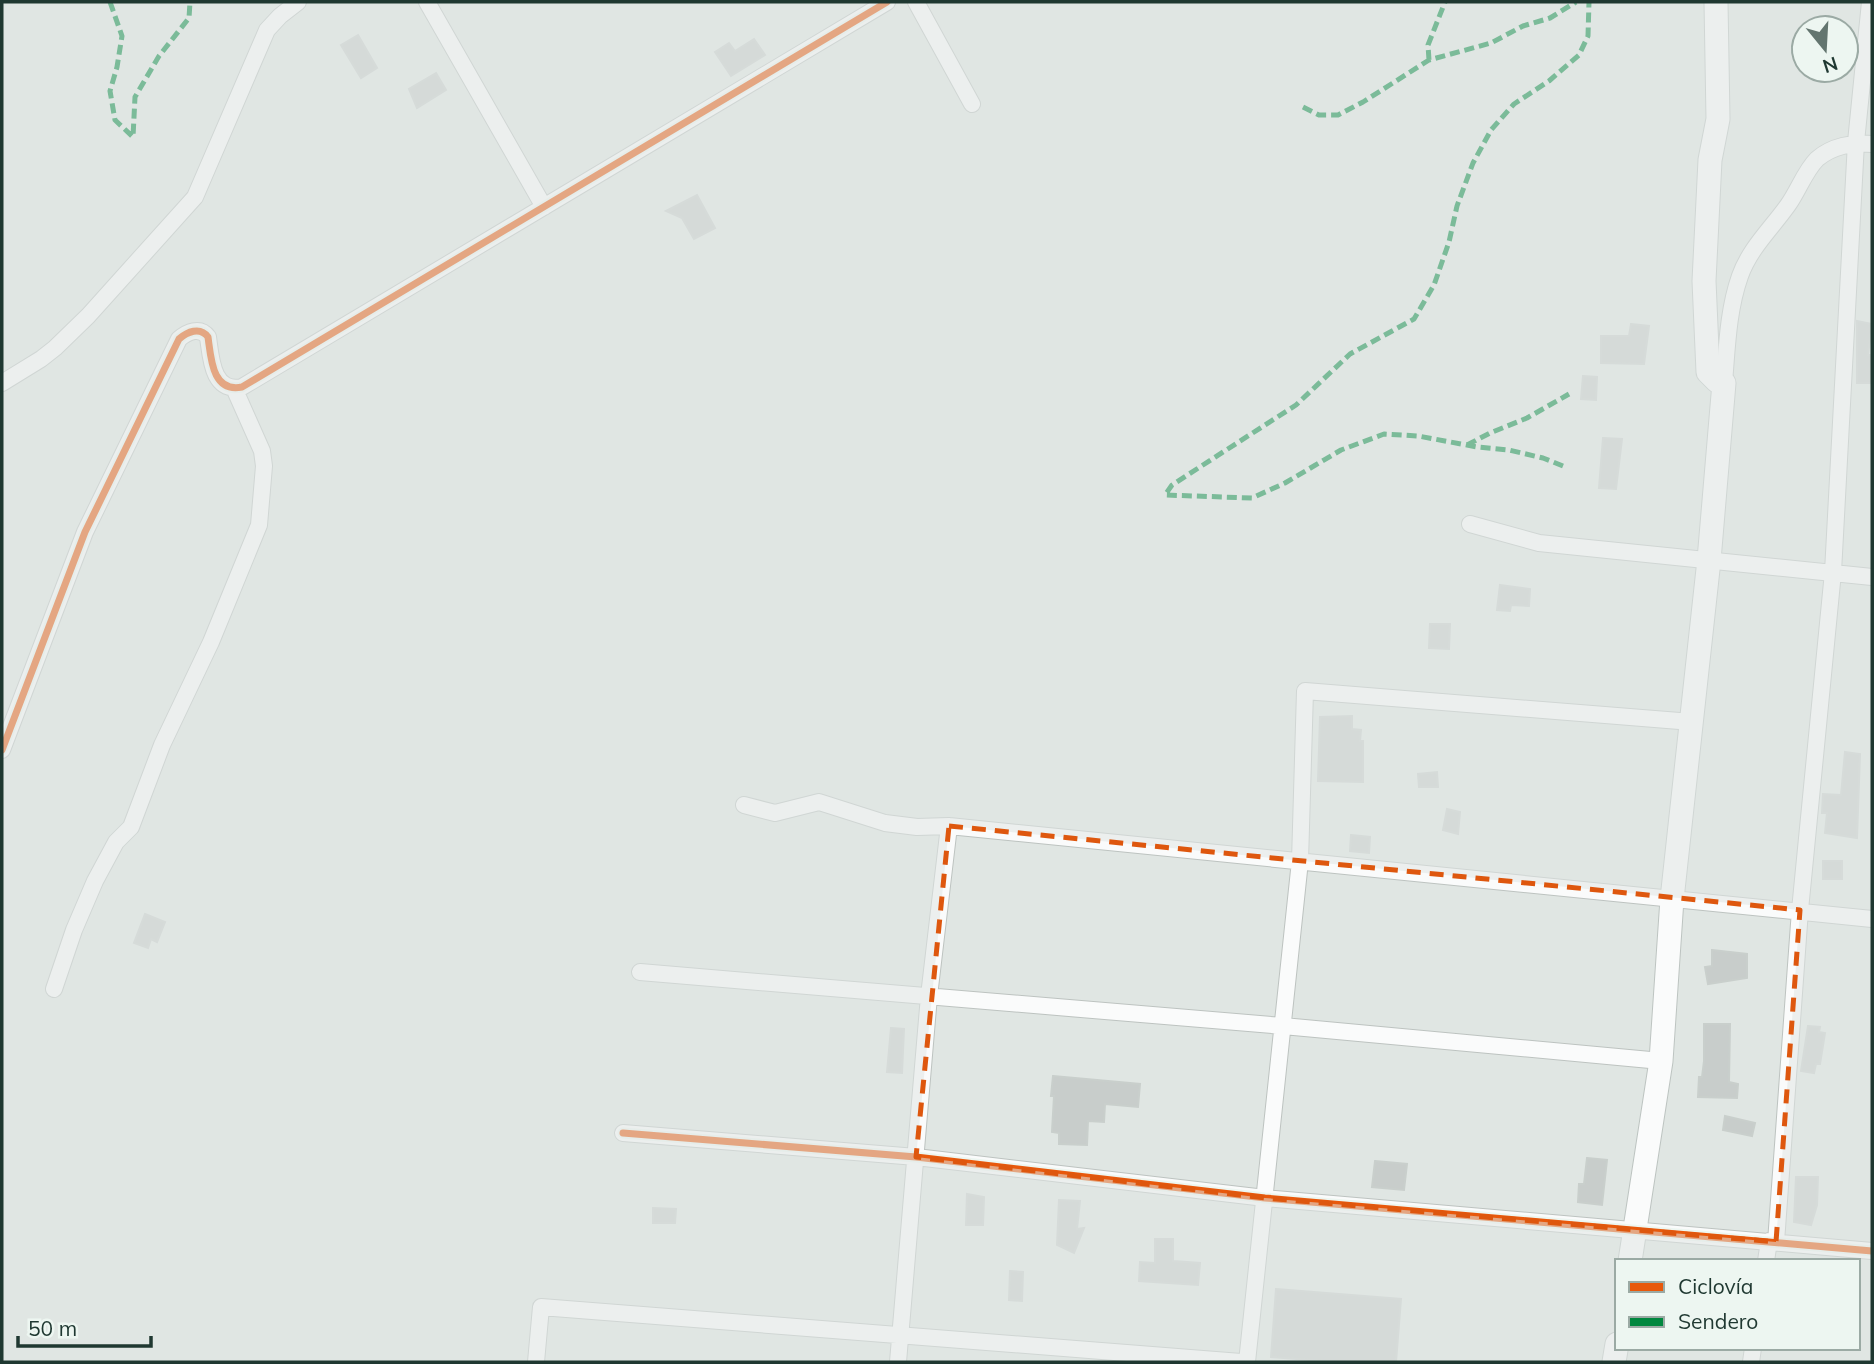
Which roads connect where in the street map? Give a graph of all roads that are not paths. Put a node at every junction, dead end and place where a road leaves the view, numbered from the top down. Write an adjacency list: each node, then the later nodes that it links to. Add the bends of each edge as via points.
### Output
1 (298, 2): 10 (street, via 267,30 195,197 55,348)
2 (427, 2): 9 (street)
3 (887, 2): 9 (street)
4 (916, 2): 7 (street)
5 (1716, 2): 11 (street, via 1718,119 1710,160 1704,281 1708,372)
6 (1870, 2): 8 (street)
7 (972, 104)
8 (1864, 143): 11 (street, via 1829,151 1816,160 1788,205 1752,249 1729,317); 15 (street)
9 (544, 207): 12 (street)
10 (2, 383)
11 (1724, 383): 14 (street)
12 (234, 388): 18 (street, via 226,387 215,375 205,333 186,333 179,339 85,532); 26 (street, via 262,451 260,525 162,745 131,827 95,881)
13 (1470, 524): 14 (street, via 1539,543)
14 (1709, 560): 15 (street); 17 (street)
15 (1833, 572): 16 (street); 23 (street)
16 (1872, 577)
17 (1692, 722): 21 (street, via 1305,691); 22 (street)
18 (2, 750)
19 (744, 805): 20 (street, via 775,813 819,802 885,823)
20 (949, 826): 21 (street); 27 (street)
21 (1300, 861): 22 (street); 28 (street)
22 (1672, 899): 23 (street); 29 (street)
23 (1800, 910): 24 (street); 34 (street)
24 (1872, 919)
25 (640, 972): 27 (street)
26 (54, 989)
27 (929, 996): 28 (street); 31 (street)
28 (1283, 1026): 29 (street); 32 (street)
29 (1661, 1061): 33 (street)
30 (623, 1133): 31 (street)
31 (916, 1157): 32 (street); 38 (street)
32 (1265, 1198): 33 (street); 42 (street)
33 (1635, 1230): 34 (street); 36 (street)
34 (1773, 1242): 35 (street); 37 (street)
35 (1872, 1251)
36 (1630, 1259)
37 (1767, 1259)
38 (900, 1334): 39 (street, via 541,1307); 40 (street); 41 (street)
39 (536, 1362)
40 (898, 1362)
41 (1241, 1362)
42 (1247, 1362)

